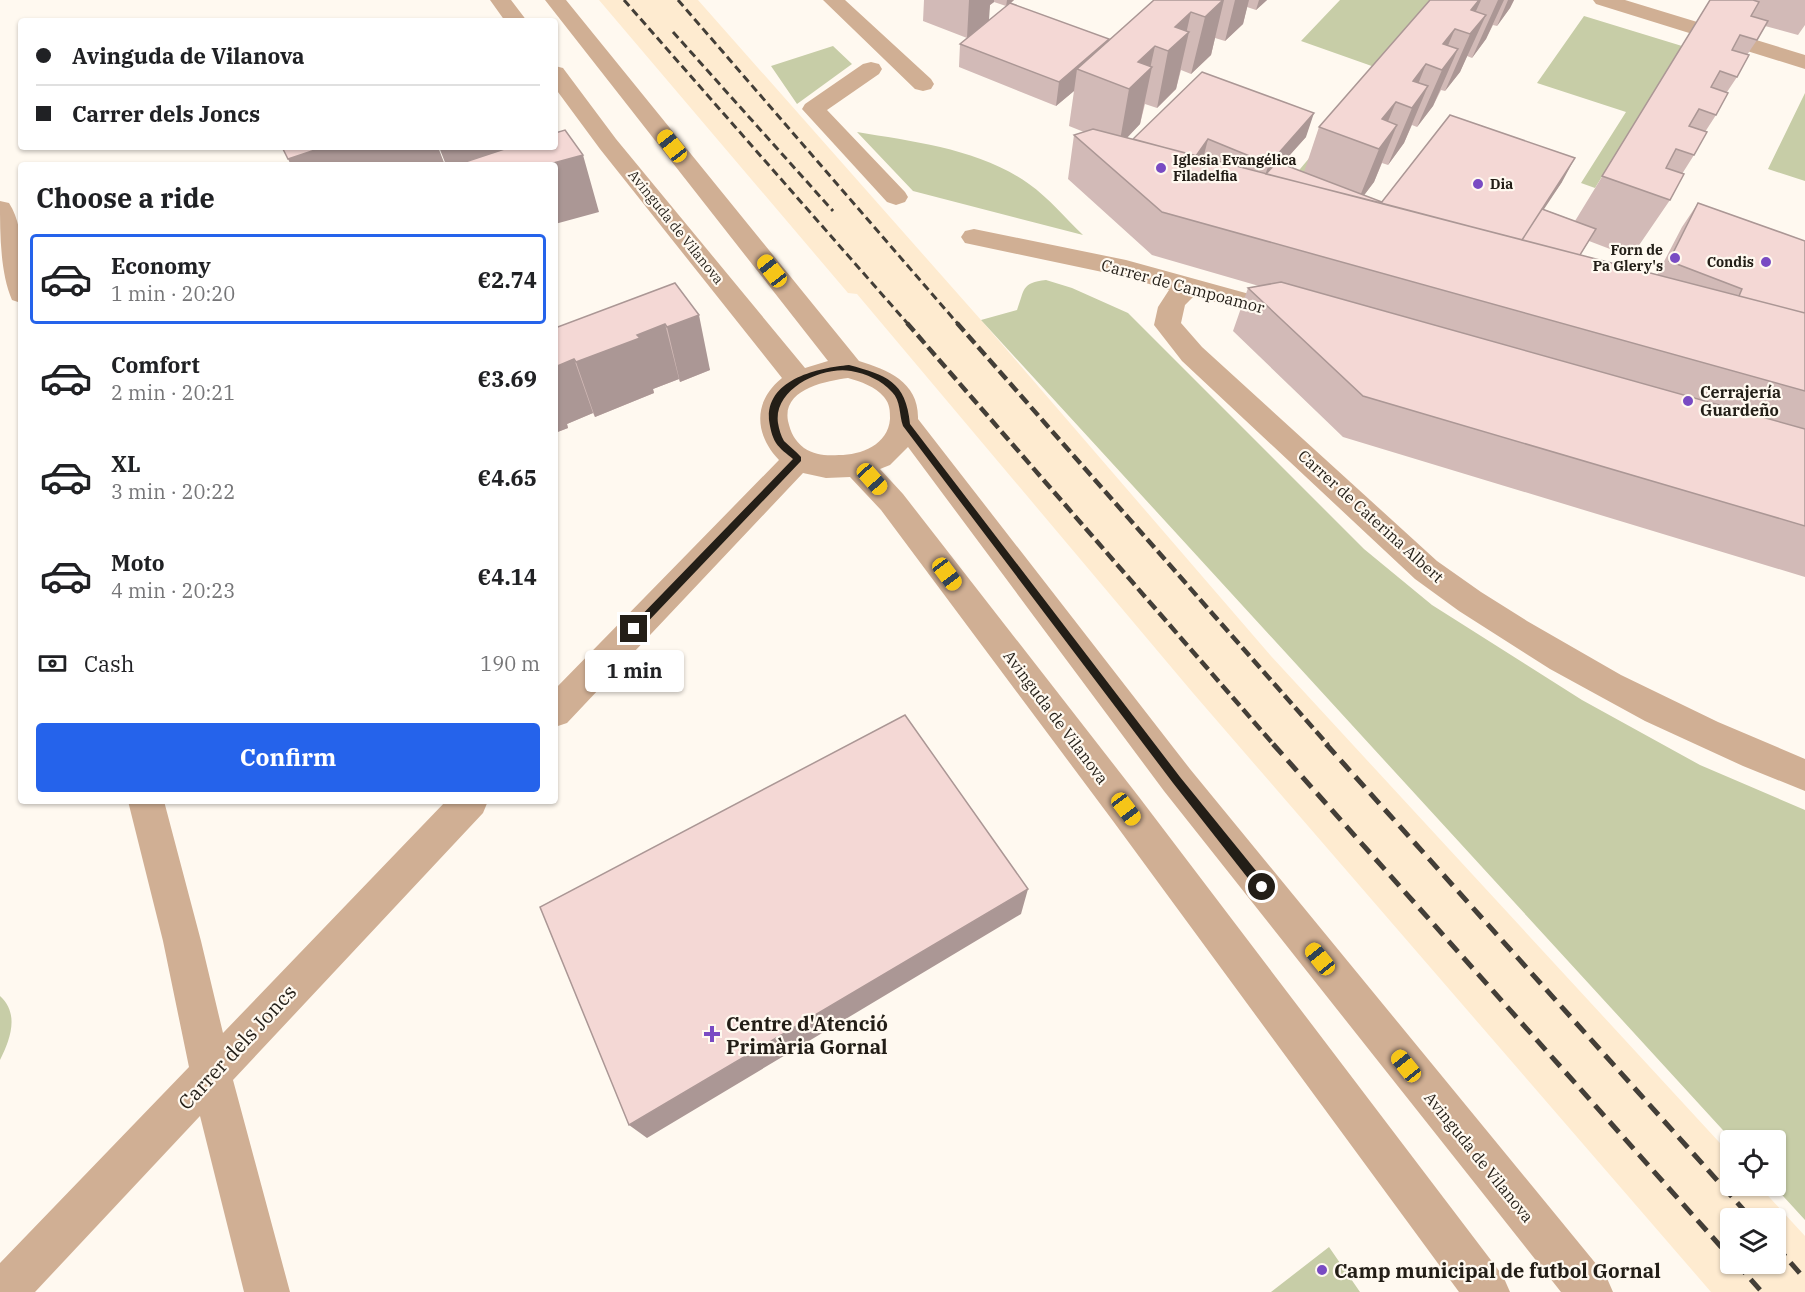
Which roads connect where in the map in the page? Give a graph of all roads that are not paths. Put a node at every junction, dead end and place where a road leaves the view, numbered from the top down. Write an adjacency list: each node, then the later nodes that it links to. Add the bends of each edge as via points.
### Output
1 (500, 0): 5 (street)
2 (555, 0): 16 (street)
3 (833, 0): 9 (street)
4 (1603, 0): 6 (street)
5 (514, 18)
6 (1805, 62)
7 (871, 69): 10 (street, via 813,109)
8 (558, 77): 17 (street, Avinguda de Vilanova)
9 (923, 84)
10 (896, 197)
11 (0, 209): 13 (street)
12 (974, 237): 14 (street, Carrer de Campoamor)
13 (18, 282)
14 (1191, 286): 15 (street, Carrer de Campoamor); 22 (street, Carrer de Caterina Albert, via 1176,295 1169,307 1167,325 1426,570 1597,679 1665,714)
15 (1317, 322)
16 (849, 368): 17 (street, Avinguda de Vilanova); 18 (street, Avinguda de Vilanova, via 880,376 897,392 905,409)
17 (799, 380): 19 (street, Avinguda de Vilanova, via 781,393 773,411 779,441)
18 (906, 424): 20 (street, via 895,445 873,461); 29 (street, Avinguda de Vilanova, via 1177,780)
19 (798, 459): 20 (street, via 820,466); 21 (street)
20 (856, 466): 28 (street, Avinguda de Vilanova, via 892,502)
21 (558, 709)
22 (1805, 775)
23 (147, 804): 25 (street)
24 (467, 804): 25 (street, Carrer dels Joncs)
25 (211, 1075): 26 (street, Carrer dels Joncs); 27 (street)
26 (4, 1292)
27 (267, 1292)
28 (1487, 1292)
29 (1590, 1292)

